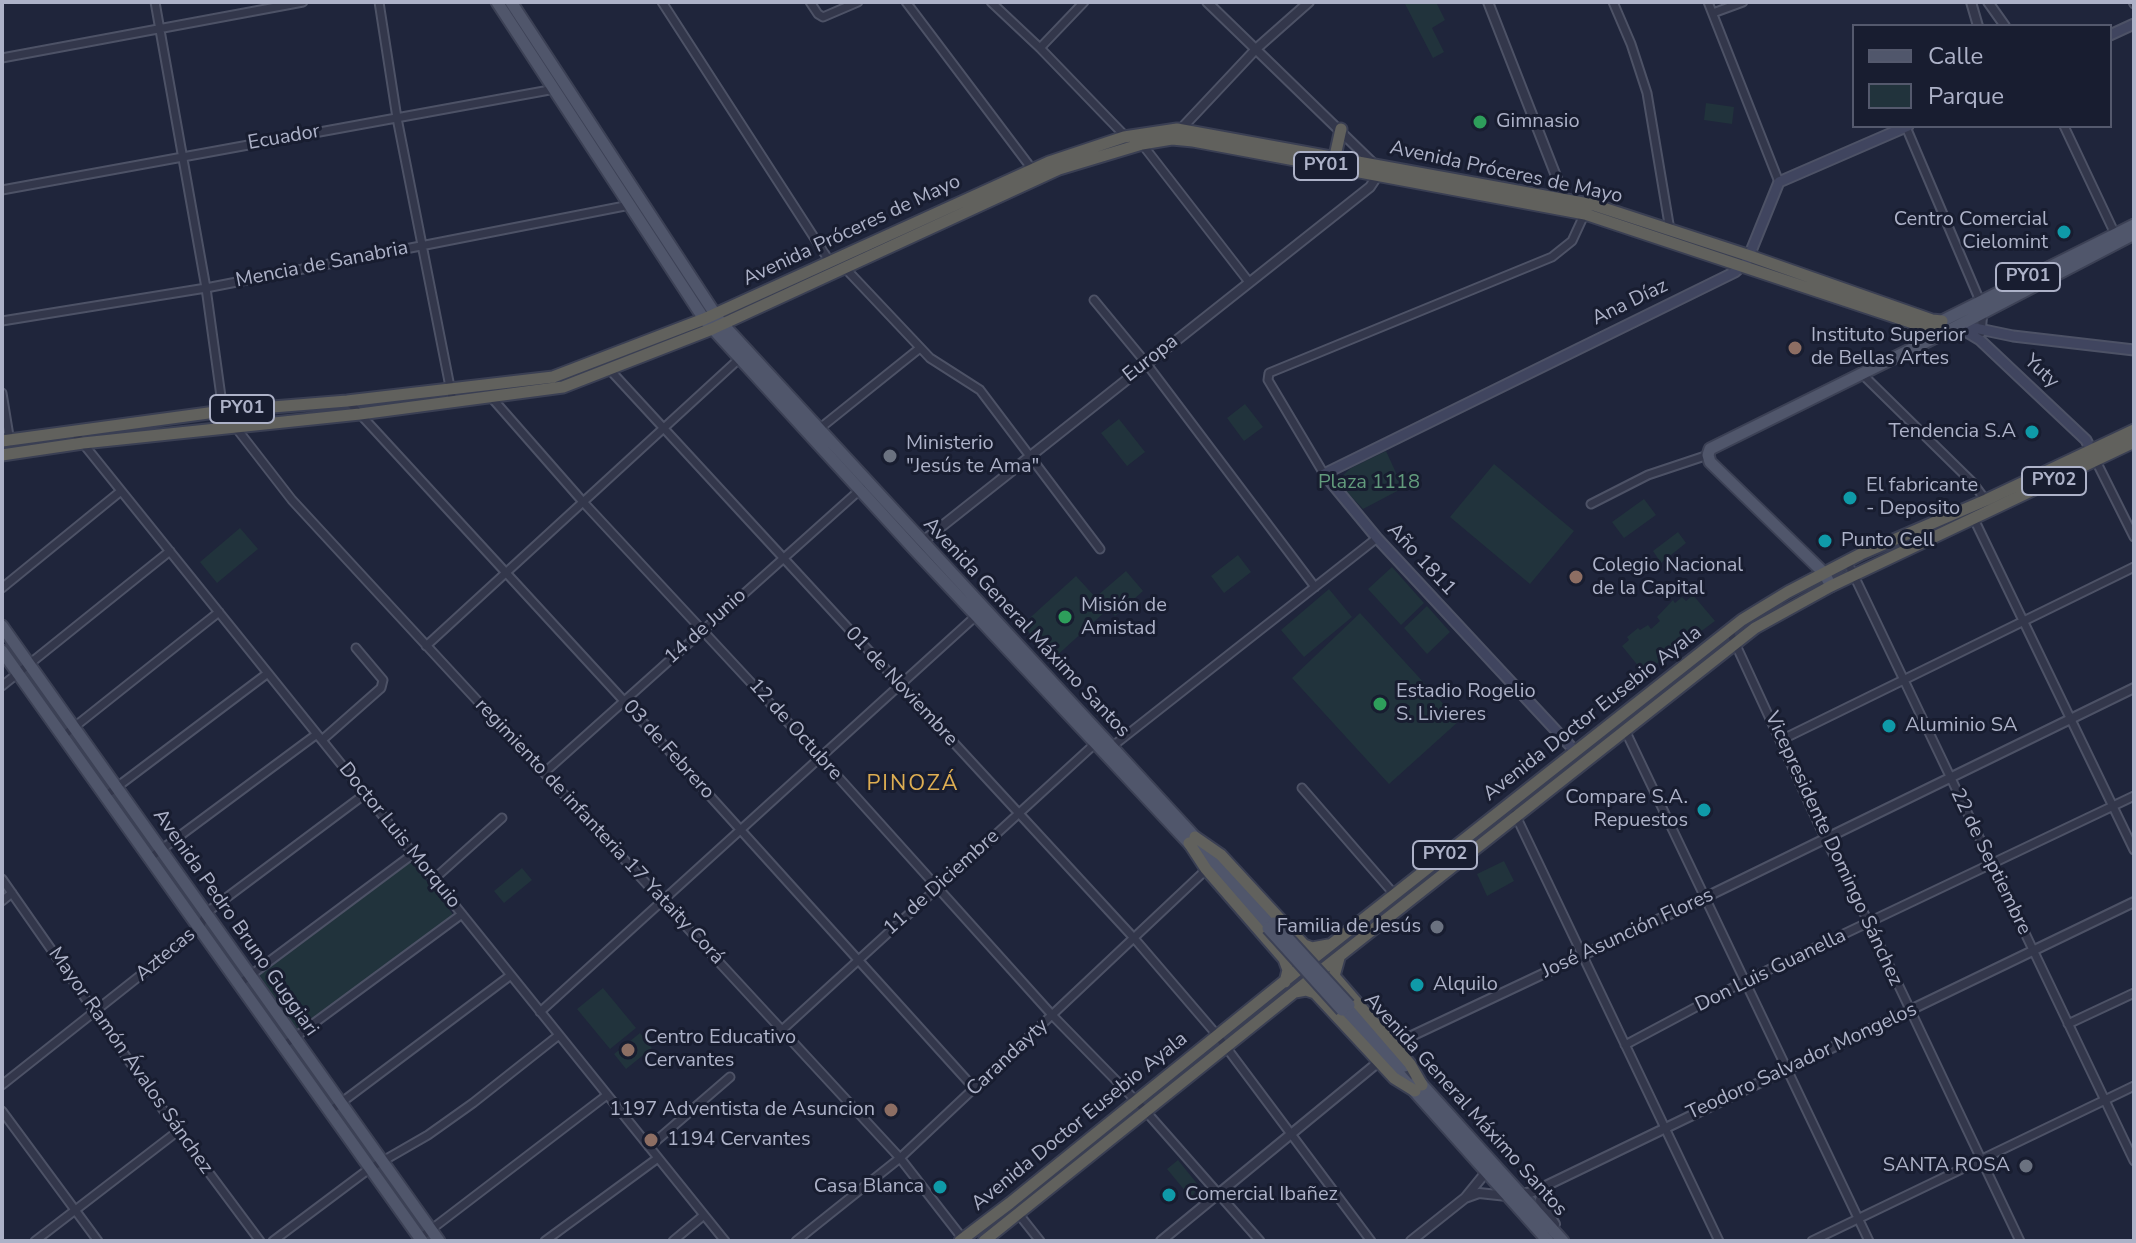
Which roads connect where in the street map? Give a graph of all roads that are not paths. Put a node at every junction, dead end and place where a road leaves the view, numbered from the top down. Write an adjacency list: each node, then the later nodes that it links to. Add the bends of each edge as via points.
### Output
1 (155, 2): 25 (street)
2 (303, 2): 25 (street)
3 (379, 2): 31 (street)
4 (497, 2): 30 (main road, Avenida General Máximo Santos)
5 (511, 2): 30 (main road, Avenida General Máximo Santos)
6 (662, 2): 55 (street)
7 (810, 2): 8 (street, via 820,16)
8 (858, 2)
9 (906, 2): 42 (street)
10 (991, 2): 27 (street)
11 (1084, 2): 27 (street)
12 (1207, 2): 28 (street)
13 (1309, 2): 28 (street)
14 (1488, 2): 46 (street)
15 (1613, 2): 50 (street, via 1647,93)
16 (1708, 2): 21 (street)
17 (1743, 2): 21 (street)
18 (1971, 2): 20 (street)
19 (1989, 4): 20 (street); 23 (street)
20 (1975, 11): 22 (street)
21 (1713, 13): 44 (street)
22 (1978, 24)
23 (2004, 24)
24 (2134, 24): 26 (main road)
25 (159, 30): 29 (street); 40 (street)
26 (2112, 34)
27 (1040, 48): 37 (street)
28 (1257, 48): 35 (street); 36 (street)
29 (2, 58)
30 (560, 88): 31 (street, Ecuador); 47 (main road, Avenida General Máximo Santos)
31 (397, 118): 40 (street, Ecuador); 53 (street)
32 (1902, 128): 44 (main road)
33 (1908, 128): 60 (street)
34 (2065, 128): 52 (street)
35 (1181, 129): 37 (highway, Avenida Próceres de Mayo / PY01); 38 (street); 41 (highway, Avenida Próceres de Mayo / PY01)
36 (1341, 129): 41 (highway); 43 (street)
37 (1124, 137): 39 (street); 42 (highway, Avenida Próceres de Mayo / PY01)
38 (1172, 139): 39 (highway, Avenida Próceres de Mayo / PY01); 43 (highway, Avenida Próceres de Mayo / PY01)
39 (1140, 142): 56 (highway, Avenida Próceres de Mayo / PY01, via 1059,169); 57 (street)
40 (181, 156): 45 (street, Ecuador); 58 (street)
41 (1335, 156): 43 (highway, Avenida Próceres de Mayo / PY01)
42 (1032, 169): 55 (highway, Avenida Próceres de Mayo / PY01)
43 (1376, 170): 46 (highway, Avenida Próceres de Mayo / PY01); 48 (highway, Avenida Próceres de Mayo / PY01); 57 (street, Europa, via 1370,187)
44 (1779, 182): 54 (main road)
45 (2, 190)
46 (1565, 199): 48 (highway, Avenida Próceres de Mayo / PY01)
47 (635, 204): 53 (street, Mencia de Sanabria); 62 (main road, Avenida General Máximo Santos)
48 (1586, 209): 50 (highway, Avenida Próceres de Mayo / PY01); 54 (highway, Avenida Próceres de Mayo / PY01); 93 (street, Año 1811, via 1572,241 1552,257 1269,373 1268,380)
49 (2134, 225): 52 (main road, PY01)
50 (1670, 230): 54 (highway, Avenida Próceres de Mayo / PY01)
51 (2134, 234): 52 (main road, PY01)
52 (2116, 238): 60 (main road, PY01)
53 (423, 244): 58 (street, Mencia de Sanabria); 76 (street)
54 (1746, 261): 64 (highway, Avenida Próceres de Mayo / PY01, via 1796,272); 64 (highway, Avenida Próceres de Mayo / PY01, via 1928,328); 93 (main road, Ana Díaz)
55 (830, 262): 62 (highway, Avenida Próceres de Mayo / PY01)
56 (845, 268): 62 (highway, Avenida Próceres de Mayo / PY01); 67 (street)
57 (1249, 282): 71 (street, Europa)
58 (206, 288): 61 (street, Mencia de Sanabria); 79 (street)
59 (1094, 300): 71 (street)
60 (1981, 307): 63 (main road, PY01); 64 (main road, PY01); 65 (street)
61 (2, 321)
62 (713, 322): 70 (main road, Avenida General Máximo Santos); 72 (highway, PY01); 74 (highway, PY01, via 553,377); 83 (main road, Avenida General Máximo Santos)
63 (1959, 325): 64 (main road, PY01); 65 (main road)
64 (1944, 326): 65 (main road, Yuty); 73 (main road)
65 (1980, 335): 66 (main road); 69 (main road, Yuty)
66 (2009, 336): 68 (main road); 69 (main road, via 1997,345)
67 (920, 348): 83 (street); 92 (street, via 980,390)
68 (2134, 350)
69 (1998, 356): 91 (main road, Yuty, via 2086,440)
70 (739, 359): 82 (street); 94 (main road, Avenida General Máximo Santos)
71 (1146, 363): 92 (street, Europa); 113 (street)
72 (610, 370): 77 (highway, PY01, via 563,387); 82 (street, 01 de Noviembre)
73 (1861, 373): 90 (main road, via 1714,445); 98 (street, via 1973,483)
74 (483, 386): 76 (highway, PY01); 77 (street, 12 de Octubre)
75 (2, 393): 86 (street)
76 (452, 396): 77 (highway, PY01); 78 (highway, PY01); 80 (highway, PY01)
77 (491, 398): 96 (street, 12 de Octubre)
78 (347, 401): 79 (highway, PY01); 80 (street, 03 de Febrero)
79 (223, 411): 81 (street, regimiento de infanteria 17 Yataity Corá); 85 (highway, PY01)
80 (360, 414): 81 (highway, PY01); 109 (street, 03 de Febrero)
81 (235, 426): 88 (highway, PY01); 122 (street, regimiento de infanteria 17 Yataity Corá, via 292,500)
82 (664, 429): 96 (street); 106 (street, 01 de Noviembre)
83 (819, 430): 94 (main road, Avenida General Máximo Santos)
84 (2134, 430): 91 (highway, Avenida Doctor Eusebio Ayala / PY02)
85 (73, 431): 86 (highway, PY01); 88 (street, Doctor Luis Morquio)
86 (6, 441): 89 (street)
87 (2134, 442): 91 (highway, Avenida Doctor Eusebio Ayala / PY02)
88 (83, 443): 89 (highway, PY01); 95 (street, Doctor Luis Morquio)
89 (7, 455)
90 (1708, 455): 97 (street, via 1648,475); 110 (main road)
91 (2094, 456): 98 (highway, Avenida Doctor Eusebio Ayala / PY02); 101 (street)
92 (1028, 457): 103 (street, Europa); 104 (street)
93 (1324, 474): 102 (main road, Año 1811)
94 (864, 486): 103 (main road, Avenida General Máximo Santos); 106 (street, 14 de Junio); 116 (main road, Avenida General Máximo Santos)
95 (121, 491): 105 (street, Doctor Luis Morquio); 114 (street)
96 (584, 503): 109 (street); 119 (street, 12 de Octubre)
97 (1591, 504)
98 (1988, 506): 99 (highway, Avenida Doctor Eusebio Ayala / PY02); 100 (highway, Avenida Doctor Eusebio Ayala / PY02)
99 (1969, 508): 100 (street); 107 (highway, Avenida Doctor Eusebio Ayala / PY02)
100 (1974, 520): 111 (highway, Avenida Doctor Eusebio Ayala / PY02); 117 (street)
101 (2134, 537)
102 (1377, 538): 113 (street, 11 de Diciembre); 140 (main road, Año 1811)
103 (922, 542): 116 (main road, Avenida General Máximo Santos)
104 (1100, 549)
105 (170, 551): 115 (street, Doctor Luis Morquio); 125 (street)
106 (783, 558): 119 (street, 14 de Junio); 130 (street, 01 de Noviembre)
107 (1847, 561): 110 (highway, Avenida Doctor Eusebio Ayala / PY02); 111 (street, 22 de Septiembre)
108 (2134, 567): 117 (street)
109 (506, 573): 122 (street); 132 (street, 03 de Febrero)
110 (1824, 573): 112 (main road); 120 (highway, Avenida Doctor Eusebio Ayala / PY02)
111 (1855, 575): 112 (highway, Avenida Doctor Eusebio Ayala / PY02); 128 (street, 22 de Septiembre)
112 (1831, 586): 121 (highway, Avenida Doctor Eusebio Ayala / PY02)
113 (1315, 587): 139 (street, 11 de Diciembre)
114 (2, 588)
115 (219, 612): 127 (street, Doctor Luis Morquio); 134 (street)
116 (981, 612): 130 (street); 139 (main road, Avenida General Máximo Santos)
117 (2023, 621): 128 (street); 133 (street)
118 (2, 626): 125 (main road, Avenida Pedro Bruno Guggiari)
119 (703, 630): 132 (street, 14 de Junio); 141 (street, 12 de Octubre)
120 (1729, 630): 121 (street, Vicepresidente Domingo Sánchez); 140 (highway, Avenida Doctor Eusebio Ayala / PY02)
121 (1735, 643): 135 (highway, Avenida Doctor Eusebio Ayala / PY02); 138 (street, Vicepresidente Domingo Sánchez)
122 (426, 646): 142 (street, regimiento de infanteria 17 Yataity Corá)
123 (356, 648): 137 (street, via 383,680 375,696)
124 (2, 651): 126 (main road, Avenida Pedro Bruno Guggiari)
125 (29, 664): 126 (street); 134 (main road, Avenida Pedro Bruno Guggiari)
126 (18, 673): 129 (street); 136 (main road, Avenida Pedro Bruno Guggiari)
127 (268, 673): 137 (street, Doctor Luis Morquio); 144 (street)
128 (1903, 680): 138 (street); 143 (street, 22 de Septiembre)
129 (2, 686)
130 (901, 686): 141 (street); 151 (street, 01 de Noviembre)
131 (2134, 688): 133 (street, José Asunción Flores)
132 (624, 701): 142 (street, 14 de Junio); 154 (street, 03 de Febrero)
133 (2072, 717): 143 (street, José Asunción Flores); 150 (street)
134 (74, 727): 136 (street); 144 (main road, Avenida Pedro Bruno Guggiari)
135 (1625, 730): 152 (highway, Avenida Doctor Eusebio Ayala / PY02); 169 (street)
136 (63, 736): 147 (main road, Avenida Pedro Bruno Guggiari)
137 (319, 737): 146 (street, Doctor Luis Morquio); 157 (street)
138 (1781, 740): 155 (street, Vicepresidente Domingo Sánchez)
139 (1104, 745): 151 (street, 11 de Diciembre); 156 (main road, Avenida General Máximo Santos)
140 (1575, 751): 149 (highway, Avenida Doctor Eusebio Ayala / PY02)
141 (821, 758): 154 (street); 166 (street, 12 de Octubre)
142 (545, 772): 171 (street, regimiento de infanteria 17 Yataity Corá)
143 (1949, 778): 155 (street, José Asunción Flores); 161 (street, 22 de Septiembre)
144 (116, 787): 147 (street); 157 (main road, Avenida Pedro Bruno Guggiari)
145 (1302, 788): 168 (street)
146 (365, 794): 159 (street, Doctor Luis Morquio); 173 (street, Aztecas)
147 (105, 796): 160 (main road, Avenida Pedro Bruno Guggiari)
148 (2134, 796): 150 (street, Don Luis Guanella)
149 (1510, 804): 152 (street); 168 (highway, Avenida Doctor Eusebio Ayala / PY02)
150 (2113, 806): 158 (street); 161 (street, Don Luis Guanella)
151 (1019, 814): 166 (street, 11 de Diciembre); 177 (street, 01 de Noviembre)
152 (1516, 816): 180 (street); 181 (highway, Avenida Doctor Eusebio Ayala / PY02)
153 (502, 818): 164 (street)
154 (740, 830): 171 (street); 182 (street, 03 de Febrero)
155 (1825, 838): 169 (street, José Asunción Flores); 175 (street, Vicepresidente Domingo Sánchez)
156 (1192, 840): 162 (highway); 165 (main road, Avenida General Máximo Santos); 178 (highway, via 1221,855 1304,945)
157 (161, 850): 160 (street); 173 (main road, Avenida Pedro Bruno Guggiari)
158 (2134, 850)
159 (413, 854): 164 (street, Doctor Luis Morquio); 186 (street)
160 (150, 858): 176 (main road, Avenida Pedro Bruno Guggiari)
161 (1991, 866): 175 (street, Don Luis Guanella); 179 (street, 22 de Septiembre)
162 (1208, 867): 165 (main road, Avenida General Máximo Santos); 177 (street, Carandayty); 189 (highway, via 1284,959)
163 (2, 879): 167 (street, Mayor Ramón Ávalos Sánchez)
164 (434, 879): 174 (street, Doctor Luis Morquio)
165 (1230, 881): 205 (main road, Avenida General Máximo Santos, bridge)
166 (937, 888): 182 (street, 11 de Diciembre); 197 (street, 12 de Octubre)
167 (12, 893): 170 (street); 195 (street, Mayor Ramón Ávalos Sánchez)
168 (1394, 894): 178 (highway, Avenida Doctor Eusebio Ayala / PY02)
169 (1706, 897): 180 (street, José Asunción Flores); 188 (street)
170 (2, 901)
171 (662, 902): 196 (street); 199 (street, regimiento de infanteria 17 Yataity Corá)
172 (2134, 902): 179 (street, Teodoro Salvador Mongelos)
173 (206, 913): 176 (street, Aztecas); 186 (main road, Avenida Pedro Bruno Guggiari)
174 (462, 914): 187 (street, Doctor Luis Morquio); 201 (street)
175 (1869, 923): 188 (street, Don Luis Guanella); 194 (street, Vicepresidente Domingo Sánchez)
176 (200, 928): 191 (main road, Avenida Pedro Bruno Guggiari); 195 (street, Aztecas)
177 (1133, 937): 197 (street, Carandayty); 202 (street, 01 de Noviembre)
178 (1332, 944): 183 (highway, Avenida Doctor Eusebio Ayala / PY02)
179 (2033, 951): 194 (street, Teodoro Salvador Mongelos); 198 (street, 22 de Septiembre)
180 (1583, 956): 203 (street); 205 (street, José Asunción Flores, via 1403,1040)
181 (1339, 957): 184 (highway, Avenida Doctor Eusebio Ayala / PY02); 205 (highway, via 1334,976)
182 (858, 958): 199 (street, 11 de Diciembre); 210 (street, 03 de Febrero)
183 (1314, 958)
184 (1323, 969)
185 (1297, 971): 189 (highway, Avenida Doctor Eusebio Ayala)
186 (250, 975): 191 (street); 201 (main road, Avenida Pedro Bruno Guggiari)
187 (511, 975): 196 (street, Doctor Luis Morquio); 214 (street)
188 (1745, 981): 203 (street, Don Luis Guanella); 206 (street)
189 (1285, 982): 202 (highway, Avenida Doctor Eusebio Ayala)
190 (1307, 982): 192 (highway, Avenida Doctor Eusebio Ayala)
191 (239, 984): 204 (main road, Avenida Pedro Bruno Guggiari)
192 (1294, 992): 202 (highway, Avenida Doctor Eusebio Ayala); 205 (highway, via 1315,993)
193 (2134, 993): 198 (street)
194 (1910, 1010): 206 (street, Teodoro Salvador Mongelos); 225 (street, Vicepresidente Domingo Sánchez)
195 (95, 1012): 208 (street, Aztecas); 219 (street, Mayor Ramón Ávalos Sánchez)
196 (540, 1012): 200 (street, Doctor Luis Morquio)
197 (1053, 1016): 210 (street, Carandayty); 215 (street, 12 de Octubre)
198 (2068, 1024): 213 (street, 22 de Septiembre)
199 (782, 1030): 223 (street, regimiento de infanteria 17 Yataity Corá)
200 (559, 1035): 212 (street, Doctor Luis Morquio); 227 (street, via 473,1103)
201 (294, 1038): 204 (street); 214 (main road, Avenida Pedro Bruno Guggiari)
202 (1221, 1041): 215 (highway, Avenida Doctor Eusebio Ayala); 220 (street, 01 de Noviembre)
203 (1625, 1045): 218 (street)
204 (283, 1046): 217 (main road, Avenida Pedro Bruno Guggiari)
205 (1388, 1054): 211 (highway); 211 (highway, via 1394,1078); 220 (street, José Asunción Flores)
206 (1789, 1069): 218 (street, Teodoro Salvador Mongelos); 237 (street)
207 (730, 1077): 221 (street)
208 (2, 1085)
209 (2134, 1086): 213 (street)
210 (974, 1088): 223 (street, Carandayty)
211 (1419, 1088): 224 (main road, Avenida General Máximo Santos); 228 (main road, Avenida General Máximo Santos)
212 (607, 1095): 221 (street, Doctor Luis Morquio); 238 (street)
213 (2105, 1100): 225 (street); 226 (street, 22 de Septiembre)
214 (341, 1103): 217 (street); 227 (main road, Avenida Pedro Bruno Guggiari)
215 (1142, 1107): 231 (street, 12 de Octubre); 234 (highway, Avenida Doctor Eusebio Ayala)
216 (2, 1111): 235 (street)
217 (330, 1111): 227 (main road, Avenida Pedro Bruno Guggiari)
218 (1666, 1126): 229 (street, Teodoro Salvador Mongelos); 259 (street)
219 (178, 1131): 235 (street); 244 (street, Mayor Ramón Ávalos Sánchez)
220 (1289, 1134): 231 (street, José Asunción Flores); 255 (street, 01 de Noviembre)
221 (649, 1147): 222 (street, Doctor Luis Morquio)
222 (658, 1158): 236 (street, Doctor Luis Morquio); 247 (street)
223 (900, 1158): 240 (street, regimiento de infanteria 17 Yataity Corá); 250 (street, Carandayty)
224 (1490, 1159): 228 (street); 230 (main road, Avenida General Máximo Santos)
225 (1982, 1159): 237 (street); 241 (street, Vicepresidente Domingo Sánchez)
226 (2134, 1161)
227 (377, 1165): 238 (main road, Avenida Pedro Bruno Guggiari); 239 (main road, Avenida Pedro Bruno Guggiari); 245 (street)
228 (1487, 1173): 232 (main road, Avenida General Máximo Santos); 233 (street)
229 (1544, 1186): 230 (street, Teodoro Salvador Mongelos); 258 (street, via 1540,1200)
230 (1522, 1194): 232 (street, Teodoro Salvador Mongelos); 258 (main road, Avenida General Máximo Santos)
231 (1219, 1195): 253 (street, José Asunción Flores); 254 (street, 12 de Octubre)
232 (1507, 1196): 233 (street, Teodoro Salvador Mongelos, via 1484,1193); 257 (main road, Avenida General Máximo Santos)
233 (1465, 1198): 256 (street)
234 (1014, 1208): 240 (highway, Avenida Doctor Eusebio Ayala); 251 (highway, Avenida Doctor Eusebio Ayala); 252 (street)
235 (76, 1210): 242 (street); 243 (street)
236 (704, 1215): 248 (street); 249 (street, Doctor Luis Morquio)
237 (1859, 1219): 260 (street); 261 (street)
238 (431, 1230): 239 (street); 246 (main road, Avenida Pedro Bruno Guggiari)
239 (421, 1240)
240 (961, 1240)
241 (2018, 1240)
242 (35, 1241)
243 (98, 1241)
244 (260, 1241)
245 (273, 1241)
246 (439, 1241)
247 (545, 1241)
248 (673, 1241)
249 (725, 1241)
250 (796, 1241)
251 (984, 1241)
252 (1040, 1241)
253 (1161, 1241)
254 (1260, 1241)
255 (1371, 1241)
256 (1411, 1241)
257 (1548, 1241)
258 (1564, 1241)
259 (1719, 1241)
260 (1812, 1241)
261 (1869, 1241)

